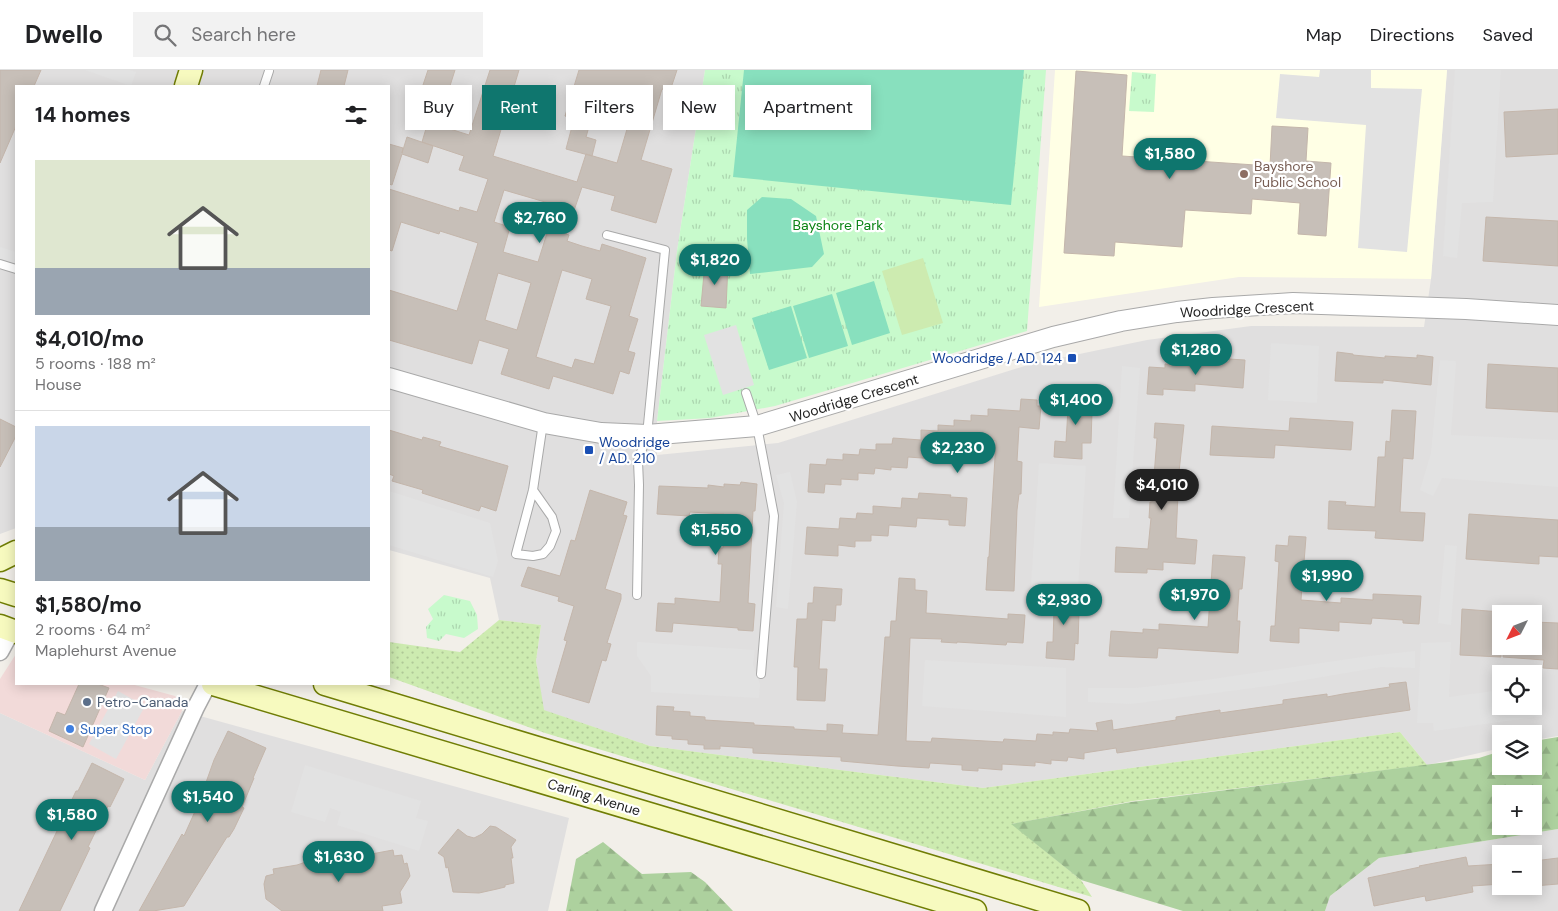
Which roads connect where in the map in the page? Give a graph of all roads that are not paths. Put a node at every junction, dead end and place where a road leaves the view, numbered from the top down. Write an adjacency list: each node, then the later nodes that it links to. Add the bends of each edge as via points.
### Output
1 (190, 70): 3 (main road)
2 (269, 71): 4 (lane)
3 (186, 85)
4 (264, 85)
5 (607, 235): 13 (lane, via 665,250)
6 (0, 264): 7 (lane)
7 (15, 269)
8 (1558, 315): 12 (street, Woodridge Crescent, via 1294,303 1177,312 1053,337)
9 (390, 378): 11 (street, Woodridge Crescent)
10 (746, 393): 12 (lane)
11 (544, 423): 13 (street, Woodridge Crescent, via 601,433); 14 (lane)
12 (757, 426): 13 (street, Woodridge Crescent); 22 (lane, via 774,516)
13 (647, 435): 19 (lane, via 638,461)
14 (533, 490): 14 (lane, via 526,517 516,554 543,554 556,531 552,517)
15 (15, 552): 16 (main road)
16 (0, 560)
17 (0, 590): 18 (main road)
18 (15, 595)
19 (637, 595)
20 (11, 628): 21 (street)
21 (0, 652)
22 (761, 674)
23 (207, 685): 28 (street)
24 (216, 685): 27 (main road, Carling Avenue)
25 (324, 685): 27 (main road)
26 (327, 685): 30 (main road)
27 (310, 712): 29 (main road, Carling Avenue)
28 (103, 911)
29 (975, 911)
30 (1078, 911)

